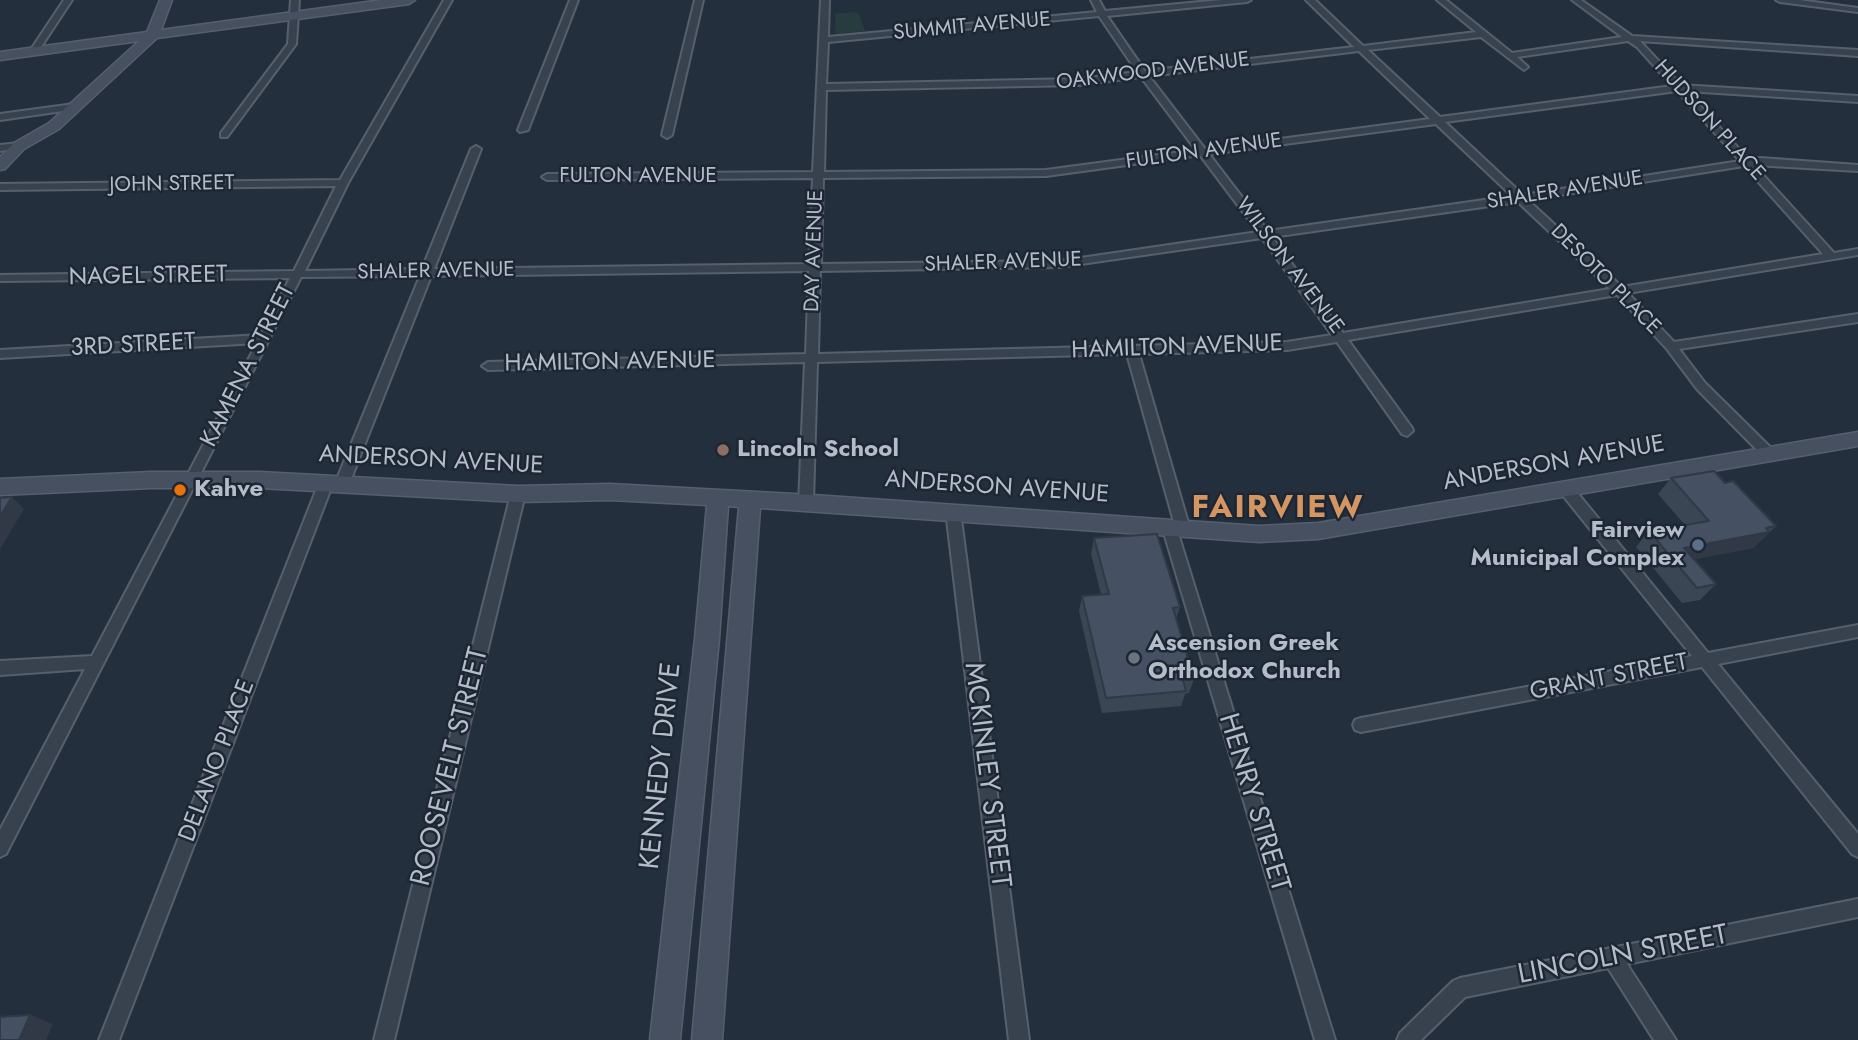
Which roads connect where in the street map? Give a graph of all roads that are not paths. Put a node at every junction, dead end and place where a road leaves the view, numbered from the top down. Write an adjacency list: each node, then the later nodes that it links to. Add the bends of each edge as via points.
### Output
1 (68, 0): 23 (street)
2 (166, 0): 19 (main road)
3 (295, 0): 17 (street)
4 (409, 0): 17 (main road)
5 (448, 0): 47 (street, KAMENA STREET)
6 (574, 0): 35 (street)
7 (699, 0): 37 (street)
8 (825, 0): 21 (street, DAY AVENUE)
9 (1095, 0): 16 (street, WILSON AVENUE)
10 (1247, 0): 16 (street, SUMMIT AVENUE)
11 (1310, 0): 22 (street, DESOTO PLACE)
12 (1441, 0): 18 (street)
13 (1576, 0): 20 (street, HUDSON PLACE)
14 (1780, 0): 15 (street)
15 (1858, 9)
16 (1101, 15): 21 (street, SUMMIT AVENUE); 28 (street, WILSON AVENUE)
17 (293, 17): 19 (main road); 36 (street, via 292,44)
18 (1482, 34): 22 (street, OAKWOOD AVENUE); 26 (street)
19 (152, 36): 23 (main road); 32 (main road)
20 (1630, 38): 24 (street); 26 (street); 30 (street, HUDSON PLACE)
21 (822, 40): 29 (street, DAY AVENUE)
22 (1361, 48): 28 (street, OAKWOOD AVENUE); 34 (street, DESOTO PLACE)
23 (34, 51): 25 (main road)
24 (1858, 53)
25 (0, 56)
26 (1509, 56): 27 (street)
27 (1524, 67)
28 (1142, 74): 29 (street, OAKWOOD AVENUE, via 1045,85); 41 (street, WILSON AVENUE)
29 (822, 87): 45 (street, DAY AVENUE)
30 (1680, 89): 31 (street, FULTON AVENUE); 34 (street, FULTON AVENUE); 42 (street, HUDSON PLACE)
31 (1858, 99)
32 (74, 107): 33 (street); 38 (main road, via 54,126)
33 (0, 117)
34 (1439, 121): 41 (street, FULTON AVENUE); 49 (street, DESOTO PLACE)
35 (523, 130)
36 (224, 135)
37 (667, 135)
38 (19, 146): 39 (street); 43 (main road)
39 (0, 148)
40 (476, 149): 54 (street, DELANO PLACE)
41 (1201, 152): 45 (street, FULTON AVENUE, via 1046,173); 50 (street, WILSON AVENUE)
42 (1746, 163): 44 (street, SHALER AVENUE); 49 (street, SHALER AVENUE); 52 (street, HUDSON PLACE)
43 (0, 166)
44 (1858, 169)
45 (818, 176): 46 (street, FULTON AVENUE); 53 (street, DAY AVENUE)
46 (547, 177)
47 (343, 183): 48 (street, JOHN STREET); 55 (street, KAMENA STREET)
48 (0, 187)
49 (1521, 198): 50 (street, SHALER AVENUE); 57 (street, DESOTO PLACE)
50 (1266, 234): 53 (street, SHALER AVENUE, via 1060,264); 59 (street, WILSON AVENUE)
51 (1858, 253): 52 (street, HAMILTON AVENUE)
52 (1830, 255): 57 (street, HAMILTON AVENUE)
53 (815, 268): 54 (street, SHALER AVENUE); 64 (street, DAY AVENUE)
54 (428, 272): 55 (street, SHALER AVENUE); 70 (street, DELANO PLACE)
55 (295, 275): 56 (street, NAGEL STREET); 60 (street, KAMENA STREET)
56 (0, 278)
57 (1619, 291): 59 (street, HAMILTON AVENUE); 61 (street, DESOTO PLACE)
58 (1858, 318): 61 (street)
59 (1342, 337): 62 (street, HAMILTON AVENUE, via 1287,346); 66 (street, WILSON AVENUE)
60 (265, 339): 63 (street, 3RD STREET); 69 (street, KAMENA STREET)
61 (1671, 346): 68 (street, DESOTO PLACE, via 1701,386)
62 (1132, 349): 64 (street, HAMILTON AVENUE); 78 (street, HENRY STREET)
63 (0, 354)
64 (811, 358): 65 (street, HAMILTON AVENUE); 76 (street, DAY AVENUE)
65 (488, 366)
66 (1407, 431)
67 (1858, 439): 68 (main road, ANDERSON AVENUE)
68 (1769, 454): 72 (main road, ANDERSON AVENUE)
69 (191, 480): 70 (main road, ANDERSON AVENUE); 71 (main road, ANDERSON AVENUE); 83 (street, KAMENA STREET)
70 (334, 483): 73 (main road, ANDERSON AVENUE); 94 (street, DELANO PLACE)
71 (0, 487)
72 (1566, 489): 78 (main road, ANDERSON AVENUE, via 1318,531 1259,534); 82 (street)
73 (518, 494): 74 (main road, ANDERSON AVENUE, via 610,492); 95 (street, ROOSEVELT STREET)
74 (718, 498): 75 (main road, ANDERSON AVENUE); 80 (main road, KENNEDY DRIVE)
75 (750, 500): 76 (main road, ANDERSON AVENUE); 79 (main road)
76 (806, 503): 77 (main road, ANDERSON AVENUE)
77 (953, 511): 78 (main road, ANDERSON AVENUE); 98 (street, MCKINLEY STREET)
78 (1176, 526): 99 (street, HENRY STREET)
79 (740, 621): 80 (main road); 86 (main road)
80 (708, 625): 87 (main road, KENNEDY DRIVE)
81 (1858, 631): 82 (street, GRANT STREET)
82 (1705, 660): 85 (street, GRANT STREET); 89 (street)
83 (96, 662): 84 (street); 88 (street, KAMENA STREET)
84 (0, 668)
85 (1361, 725)
86 (729, 756): 87 (main road); 91 (main road)
87 (694, 761): 92 (main road, KENNEDY DRIVE)
88 (0, 848)
89 (1858, 848)
90 (1858, 908): 93 (street, LINCOLN STREET)
91 (718, 909): 92 (main road); 97 (main road)
92 (678, 912): 96 (main road, KENNEDY DRIVE)
93 (1613, 959): 100 (street, LINCOLN STREET, via 1460,988); 101 (street)
94 (109, 1040)
95 (384, 1040)
96 (665, 1040)
97 (707, 1040)
98 (1019, 1040)
99 (1325, 1040)
100 (1407, 1040)
101 (1666, 1040)

